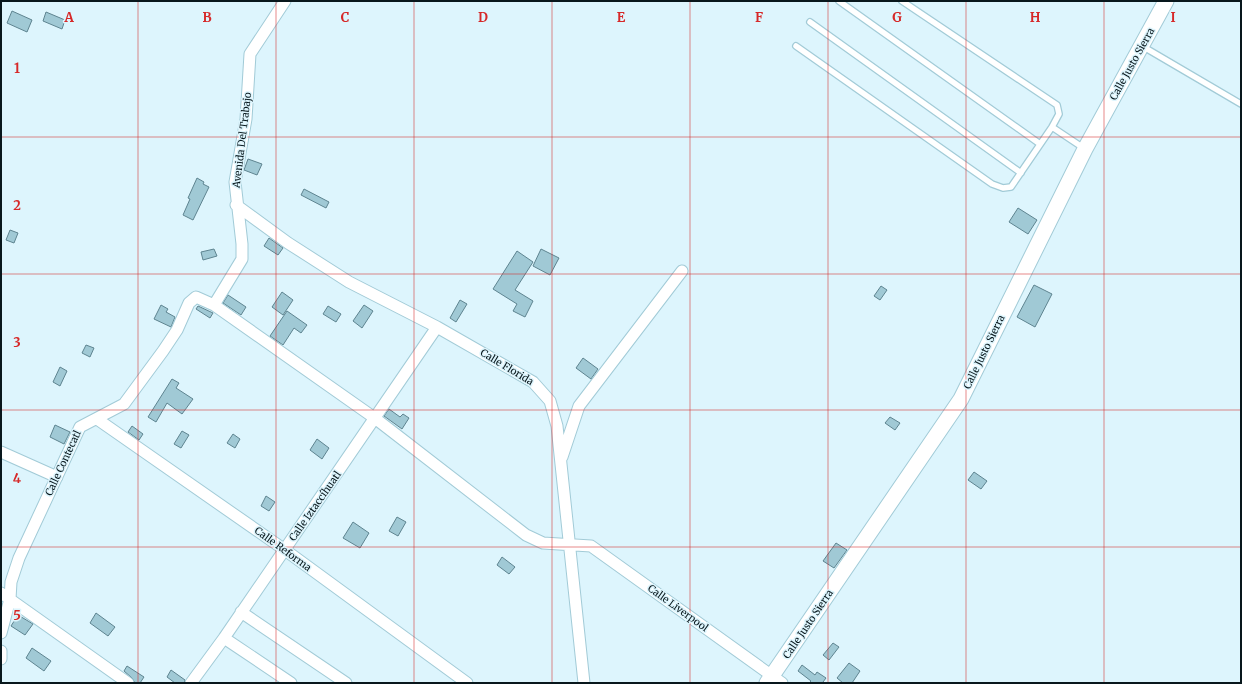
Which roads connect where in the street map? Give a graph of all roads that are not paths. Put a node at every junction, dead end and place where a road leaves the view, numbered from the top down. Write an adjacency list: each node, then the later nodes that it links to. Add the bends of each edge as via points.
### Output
1 (284, 1): 13 (street, Avenida Del Trabajo, via 250,54 246,119 235,182)
2 (839, 1): 10 (lane)
3 (902, 1): 9 (lane, via 1057,105 1059,114)
4 (1166, 1): 7 (street, Calle Justo Sierra)
5 (810, 22): 12 (lane)
6 (796, 46): 12 (lane, via 992,184 1003,188 1011,187)
7 (1141, 46): 8 (lane); 11 (street, Calle Justo Sierra)
8 (1241, 104)
9 (1052, 127): 10 (lane); 11 (lane)
10 (1040, 144): 12 (lane)
11 (1085, 149): 31 (street, Calle Justo Sierra, via 961,399)
12 (1021, 173)
13 (236, 205): 16 (street, Avenida Del Trabajo, via 242,259); 17 (street, Calle Florida, via 288,243 349,282)
14 (682, 271): 21 (street, via 579,406)
15 (196, 297): 16 (street, Calle Liverpool); 18 (street, Calle Contecatl, via 189,303 177,330 163,351 124,404)
16 (214, 305): 19 (street, Calle Liverpool)
17 (437, 327): 19 (street, Calle Iztaccíhuatl); 21 (street, Calle Florida, via 533,382 550,401 558,426)
18 (98, 418): 22 (street, Calle Contecatl, via 80,427); 24 (street, Calle Reforma)
19 (376, 418): 23 (street, Calle Liverpool, via 526,535 543,543); 24 (street, Calle Iztaccíhuatl)
20 (1, 452): 22 (street)
21 (561, 462): 23 (street, Calle Florida)
22 (57, 477): 25 (street, Calle Contecatl, via 19,558)
23 (570, 545): 31 (street, Calle Liverpool, via 591,546 600,551); 37 (street, Calle Florida)
24 (285, 550): 26 (street, Calle Iztaccíhuatl); 36 (street, Calle Reforma)
25 (6, 596): 27 (street, Calle Contecatl); 32 (street)
26 (241, 612): 28 (street, Calle Iztaccíhuatl); 35 (street)
27 (1, 633)
28 (224, 638): 33 (street, Calle Iztaccíhuatl); 34 (street)
29 (1, 651): 30 (street)
30 (1, 658)
31 (774, 681)
32 (128, 683)
33 (191, 683)
34 (291, 683)
35 (346, 683)
36 (467, 683)
37 (584, 683)

